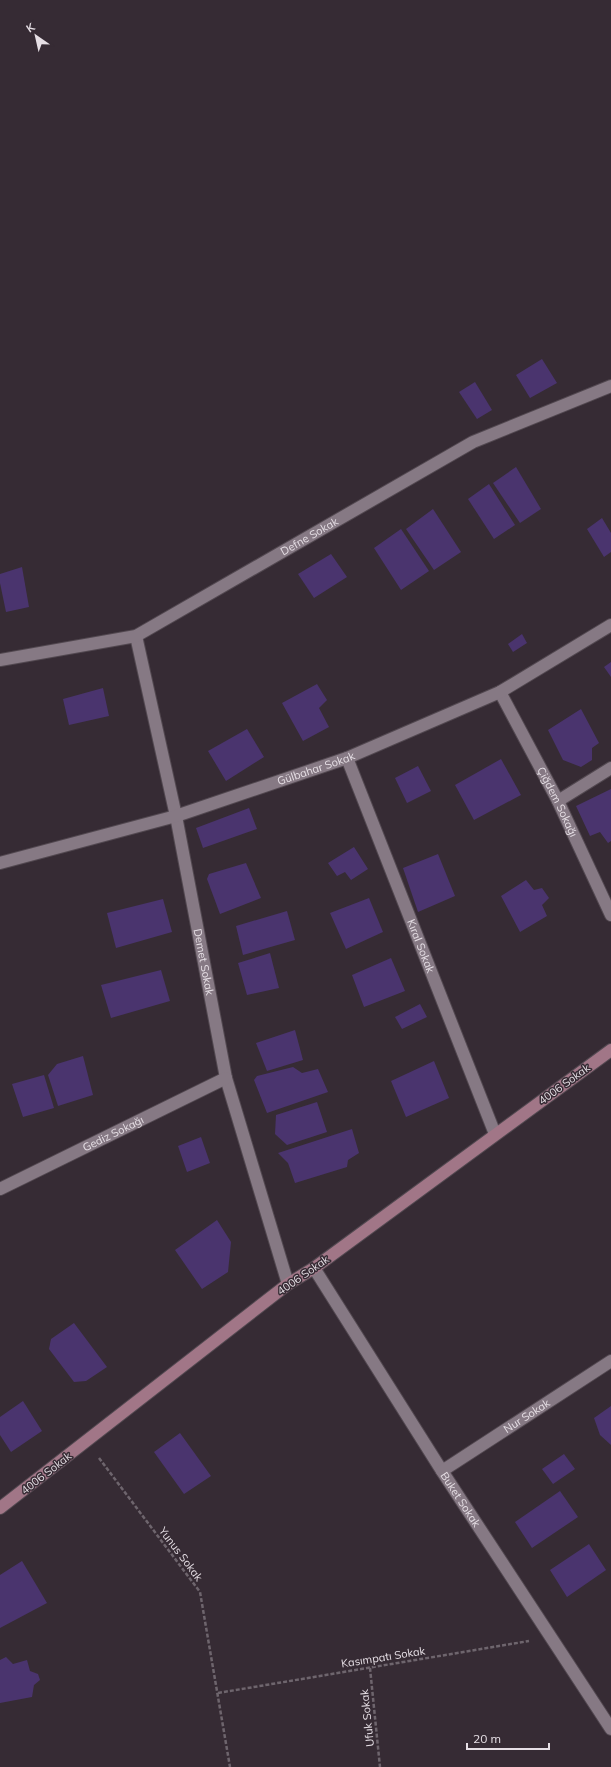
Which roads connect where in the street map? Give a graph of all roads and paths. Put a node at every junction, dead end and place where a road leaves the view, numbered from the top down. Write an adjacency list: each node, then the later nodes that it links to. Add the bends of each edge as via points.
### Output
1 (611, 386): 3 (street, Defne Sokak, via 473,442)
2 (611, 625): 5 (street, Gülbahar Sokak)
3 (136, 636): 4 (street, Defne Sokak); 9 (street, Demet Sokak)
4 (0, 660)
5 (500, 692): 6 (street, Gülbahar Sokak); 8 (street, Çiğdem Sokağı)
6 (347, 758): 9 (street, Gülbahar Sokak); 14 (street, Kıral Sokak)
7 (611, 768): 8 (street)
8 (558, 801): 11 (street, Çiğdem Sokağı)
9 (176, 816): 10 (street, Gülbahar Sokak); 13 (street, Demet Sokak)
10 (0, 863)
11 (611, 915)
12 (611, 1050): 14 (street, 4006 Sokak)
13 (226, 1078): 15 (street, Gediz Sokağı); 17 (street, Demet Sokak)
14 (495, 1134): 16 (street, 4006 Sokak)
15 (0, 1187)
16 (314, 1268): 17 (street, 4006 Sokak); 20 (street, Buket Sokak)
17 (288, 1284): 19 (street, 4006 Sokak)
18 (611, 1361): 20 (street, Nur Sokak)
19 (86, 1442): 21 (street, 4006 Sokak); 24 (path, Yunus Sokak, via 200,1592)
20 (442, 1471): 22 (street, Buket Sokak)
21 (0, 1508)
22 (551, 1638): 23 (path, Kasımpatı Sokak); 25 (street, Buket Sokak)
23 (370, 1668): 24 (path, Kasımpatı Sokak); 27 (path, Ufuk Sokak)
24 (218, 1693): 26 (path, Yunus Sokak)
25 (611, 1729)
26 (230, 1767)
27 (380, 1767)

